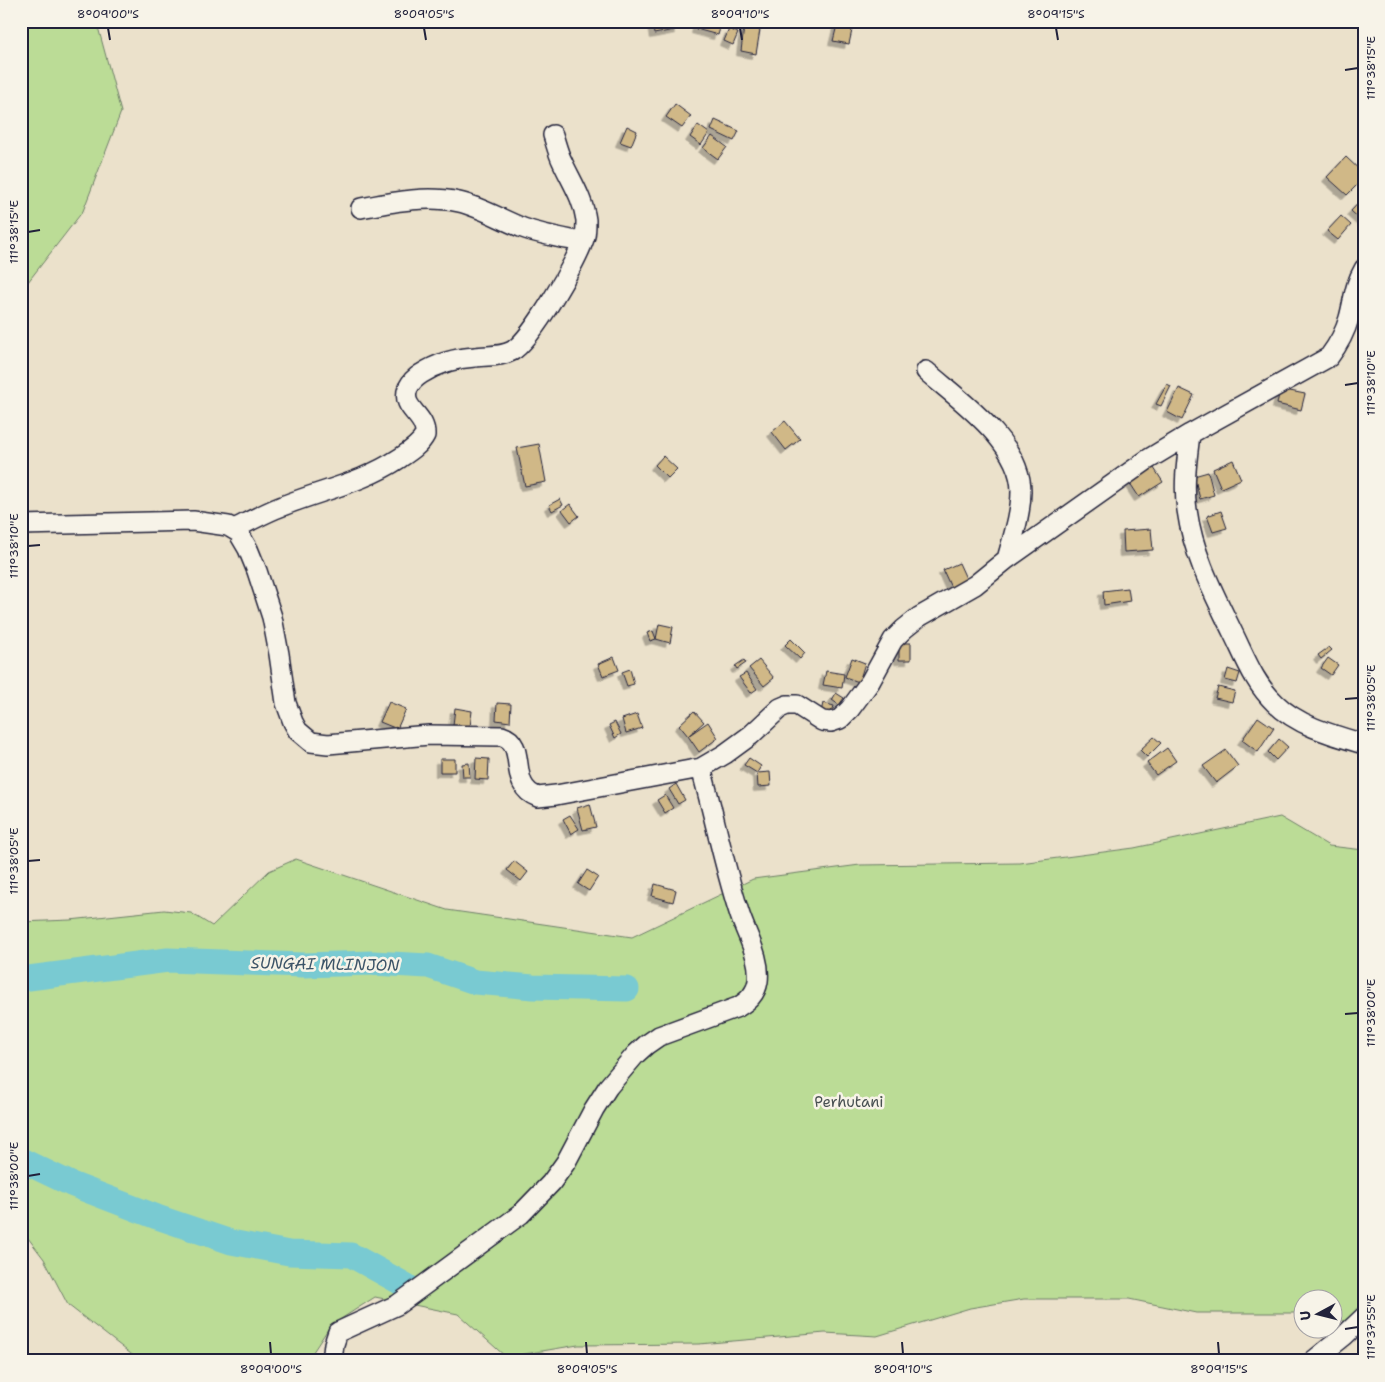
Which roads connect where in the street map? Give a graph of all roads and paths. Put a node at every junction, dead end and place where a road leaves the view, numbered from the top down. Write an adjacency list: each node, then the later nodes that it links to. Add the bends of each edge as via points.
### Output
1 (553, 136): 3 (street, via 583,208 586,227)
2 (361, 208): 3 (street, via 420,199 460,202 524,229)
3 (582, 242): 8 (street, via 549,306 514,350 445,362 415,378 408,387 407,399 423,422 425,432 409,452 366,478 276,509)
4 (1364, 270): 6 (street, via 1356,282 1344,333 1329,357)
5 (926, 371): 9 (street, via 992,431 1012,456 1021,491 1019,514)
6 (1190, 434): 9 (street, via 1147,460); 10 (street, via 1186,463 1187,509 1199,562 1256,681 1275,704 1300,721)
7 (21, 525): 8 (street, via 193,521)
8 (234, 529): 11 (street, via 248,549 272,617 286,703 298,731 311,742 328,744 429,734 507,737 513,744 523,785 527,792 538,797)
9 (1007, 559): 11 (street, via 975,585 904,629 893,640 870,682 845,716 831,722 822,721 797,705 787,705 751,735)
10 (1364, 744)
11 (701, 768): 13 (street, via 739,913 755,954 758,982 755,991 738,1007 659,1036 646,1045 608,1087 566,1162 521,1214 397,1305 338,1332)
12 (1364, 1317): 14 (street)
13 (332, 1361)
14 (1313, 1361)

